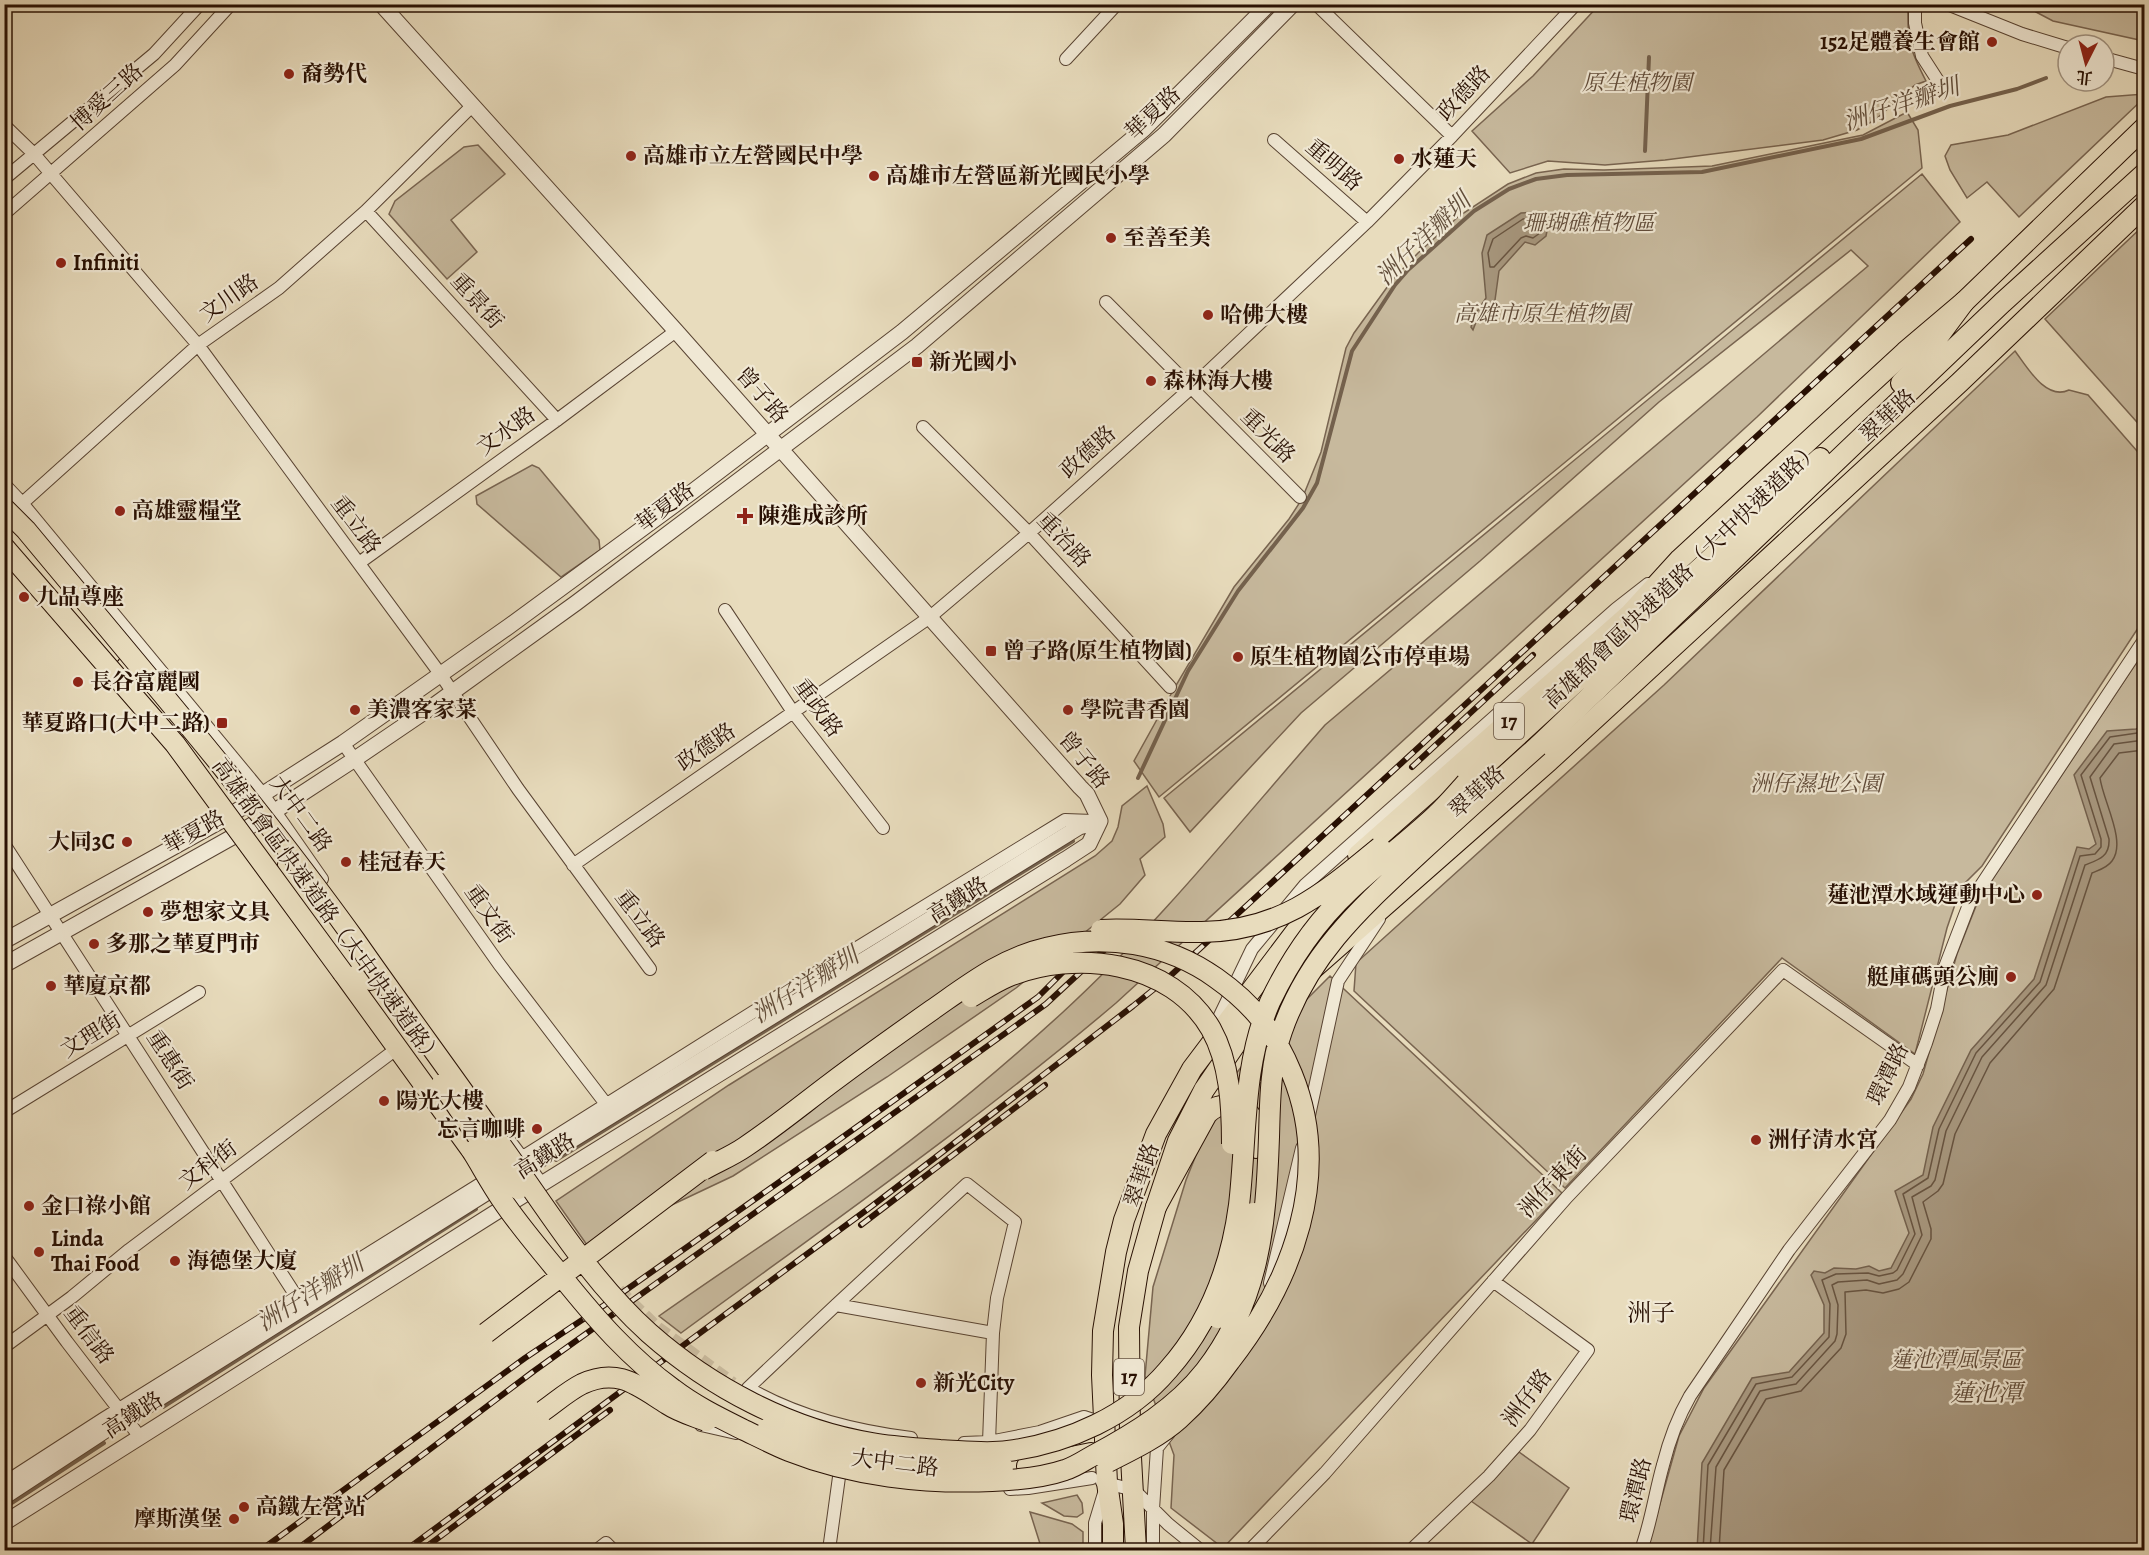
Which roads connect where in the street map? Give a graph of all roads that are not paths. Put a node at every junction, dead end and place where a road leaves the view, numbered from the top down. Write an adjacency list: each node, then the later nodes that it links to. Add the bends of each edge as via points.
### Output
1 (200, 4): 21 (street, 博愛三路, via 154,54)
2 (231, 4): 23 (street, 博愛三路, via 175,65)
3 (381, 4): 16 (street, 曾子路)
4 (1117, 4): 12 (street)
5 (1269, 4): 29 (street, 華夏路, via 1144,129)
6 (1293, 4): 30 (street, 華夏路, via 1164,135)
7 (1316, 4): 19 (street)
8 (1576, 4): 19 (street, 政德路)
9 (1915, 4): 15 (street, via 1922,56)
10 (1947, 4): 11 (street)
11 (2056, 44)
12 (1066, 59)
13 (2116, 61): 14 (street)
14 (2145, 69)
15 (1942, 87)
16 (472, 106): 26 (street, 文川路); 33 (street, 曾子路)
17 (4, 125): 21 (street, 重立路)
18 (2145, 128): 32 (main road, 翠華路 / 17)
19 (1452, 136): 28 (street, 政德路)
20 (1274, 140): 28 (street, 重明路)
21 (34, 154): 23 (street, 重立路); 24 (street, 博愛三路)
22 (2145, 174): 114 (main road, 高雄都會區快速道路（大中快速道路）, bridge, via 2002,303 1538,746 1362,906 1331,940 1308,972 1280,1036 1270,1100 1261,1245 1242,1310 1203,1373 1173,1405 1122,1440)
23 (51, 176): 27 (street, 博愛三路); 34 (street, 重立路)
24 (4, 179)
25 (2145, 206): 70 (main road, 翠華路 / 17, via 1549,761)
26 (366, 211): 34 (street, 文川路, via 279,288); 36 (street, 重景街)
27 (4, 214)
28 (1367, 222): 35 (street, 政德路)
29 (983, 264): 30 (street); 38 (street, 華夏路, via 902,332)
30 (995, 279): 39 (street, 華夏路, via 917,346)
31 (1106, 302): 35 (street, 重光路)
32 (1964, 302): 57 (main road, 高雄都會區快速道路（大中快速道路）, via 1915,368 1880,404); 104 (main road, 翠華路 / 17, via 1680,559 1630,614 1348,864 1269,965 1192,1069 1156,1134 1116,1252 1103,1331)
33 (676, 331): 36 (street, 文水路); 38 (street, 曾子路)
34 (198, 345): 42 (street, 文川路); 47 (street, 重立路)
35 (1191, 388): 41 (street, 重光路); 45 (street, 政德路)
36 (557, 420): 47 (street, 文水路)
37 (923, 427): 45 (street, 重治路)
38 (767, 435): 39 (street, 曾子路); 51 (street, 華夏路)
39 (780, 450): 49 (street, 曾子路); 53 (street, 華夏路)
40 (4, 484): 42 (street, 大中二路)
41 (1300, 497)
42 (13, 505): 43 (street, 文川路); 58 (street, 大中二路); 93 (main road, 高雄都會區快速道路（大中快速道路）, bridge, via 26,530 267,822 328,903)
43 (4, 518)
44 (4, 528): 78 (main road, bridge, via 185,743 254,832)
45 (1029, 533): 49 (street, 政德路); 52 (street, 重治路)
46 (4, 546): 61 (street, via 110,672); 78 (main road, 高雄都會區快速道路（大中快速道路）, bridge, via 175,744)
47 (359, 563): 51 (street, 重立路)
48 (724, 610): 54 (street, 重政路)
49 (930, 617): 54 (street, 政德路); 62 (street, 曾子路, via 1087,794)
50 (2145, 640): 82 (street, 環潭路, via 1970,902 1945,967 1937,1009)
51 (441, 675): 53 (street, 重立路); 55 (street, 華夏路)
52 (1170, 687)
53 (453, 692): 56 (street, 華夏路); 69 (street, 重立路)
54 (793, 712): 64 (street, 重政路); 69 (street, 政德路)
55 (344, 743): 56 (street, 重文街); 58 (street, 華夏路)
56 (355, 759): 60 (street, 華夏路); 83 (street, 重文街, via 499,964)
57 (1466, 783): 87 (main road, bridge, via 1433,803 1334,885 1296,910 1264,922 1203,932 1084,931 1019,945 984,962 869,1040); 94 (main road, 高雄都會區快速道路（大中快速道路）, bridge, via 1438,813 1345,894 1298,951 1270,1003 1255,1045 1250,1074 1238,1209)
58 (262, 793): 59 (street, 華夏路); 60 (street, 大中二路)
59 (245, 805): 61 (street, 華夏路); 63 (main road)
60 (274, 811): 63 (street, 華夏路); 65 (street, 大中二路)
61 (224, 819): 66 (street); 72 (street, 華夏路)
62 (1100, 821): 83 (street, 高鐵路, via 1065,820); 86 (street, 高鐵路, via 1079,827); 89 (street, 高鐵路, via 1089,844 1066,859)
63 (256, 822): 66 (street, 華夏路); 93 (main road, bridge, via 492,1158)
64 (883, 828)
65 (286, 829): 71 (street, via 298,856); 86 (street, 大中二路, via 355,930)
66 (236, 835): 68 (street); 74 (street, 華夏路)
67 (4, 844): 72 (street, 重惠街)
68 (255, 860): 73 (street, via 269,864); 81 (street)
69 (573, 865): 77 (street, 重立路)
70 (1394, 898): 91 (main road, 翠華路 / 17, via 1248,1026 1204,1090 1178,1141); 111 (street, 翠華路, via 1338,981 1281,1240 1260,1313 1226,1365)
71 (334, 905)
72 (49, 915): 74 (street, 重惠街); 75 (street, 華夏路)
73 (308, 918)
74 (60, 932): 76 (street, 華夏路); 80 (street, 重惠街)
75 (4, 941)
76 (4, 965)
77 (650, 969)
78 (343, 973): 85 (main road, 高雄都會區快速道路（大中快速道路）)
79 (199, 992): 80 (street, 文理街)
80 (130, 1036): 84 (street, 文理街); 88 (street, 重惠街)
81 (395, 1050): 88 (street, 文科街); 90 (street)
82 (1918, 1065): 96 (street, 洲仔東街, via 1783,970 1567,1197); 133 (street, 環潭路, via 1890,1120 1789,1250 1690,1396 1663,1464)
83 (606, 1104): 86 (street, 高鐵路)
84 (4, 1112)
85 (472, 1151): 113 (main road, 高雄都會區快速道路（大中快速道路）, bridge, via 510,1211 597,1320 638,1361 714,1415); 115 (main road, bridge, via 513,1197 581,1286 632,1341 685,1384 731,1411 783,1435 842,1453 910,1465)
86 (526, 1162): 89 (street, 大中二路); 90 (street, 高鐵路)
87 (704, 1170): 94 (main road, bridge, via 490,1338 940,1016 1009,976 1054,964 1114,966 1154,978 1186,998 1211,1029 1225,1067 1232,1120 1228,1209); 114 (main road, bridge, via 744,1148 990,970 1033,951 1109,941 1140,945 1181,958 1226,985 1269,1028 1305,1112 1309,1184 1293,1251 1251,1334 1212,1385 1178,1420 1137,1448 1102,1465)
88 (222, 1180): 97 (street, 重惠街); 99 (street, 文科街)
89 (542, 1184): 92 (street, 高鐵路)
90 (488, 1185): 92 (street); 97 (street, 高鐵路); 103 (street, 高鐵路)
91 (1156, 1207): 106 (main road, 翠華路 / 17, via 1138,1271 1130,1327); 110 (main road, bridge, via 1213,1107 1231,1106 1247,1111 1255,1123 1256,1148 1253,1215 1243,1261 1202,1349 1174,1383 1143,1411 1104,1435 1064,1452 1021,1461 960,1462 914,1457)
92 (503, 1208): 107 (street, 高鐵路)
93 (563, 1236): 110 (main road, 高雄都會區快速道路（大中快速道路）, bridge, via 614,1299 689,1365 732,1392 791,1420)
94 (1231, 1240): 110 (main road, 高雄都會區快速道路（大中快速道路）, bridge, via 1211,1306 1192,1340 1166,1373 1135,1402 1103,1421 1070,1436 1006,1451)
95 (4, 1256): 99 (street, 重信路)
96 (1493, 1281): 131 (street, 洲仔東街, via 1325,1473); 132 (street, 洲仔路, via 1588,1350 1530,1431)
97 (298, 1299): 103 (street, 高鐵路)
98 (836, 1305): 100 (street); 100 (street, via 967,1184 1015,1222 997,1298); 108 (street, 大中二路, via 748,1388 838,1425 951,1444)
99 (48, 1315): 101 (street, 文科街); 103 (street, 重信路)
100 (993, 1334): 108 (street)
101 (4, 1347)
102 (543, 1411): 113 (main road, bridge, via 582,1384 618,1377 687,1414)
103 (122, 1414): 107 (street, 重信路); 118 (street, 高鐵路); 120 (street, 高鐵路)
104 (1099, 1421): 106 (street, 大中二路); 108 (street, 大中二路, via 1084,1417 1040,1432); 109 (street); 112 (main road, 翠華路 / 17)
105 (701, 1425): 116 (street, 大中二路, via 738,1433)
106 (1130, 1430): 111 (street, via 1150,1427); 112 (main road); 119 (main road, 翠華路 / 17)
107 (140, 1437): 122 (street, 高鐵路)
108 (989, 1442)
109 (1037, 1442)
110 (869, 1443)
111 (1157, 1448): 121 (street)
112 (1106, 1449): 115 (main road, via 1058,1461); 117 (main road, 翠華路 / 17)
113 (791, 1452): 114 (main road, 高雄都會區快速道路（大中快速道路）, bridge, via 846,1469 915,1480 1017,1480)
114 (1064, 1471)
115 (1034, 1472): 117 (street, via 1083,1473)
116 (839, 1477): 117 (street, 大中二路, via 941,1490); 125 (street)
117 (1100, 1481): 119 (street); 126 (street, 翠華路); 127 (main road, 翠華路 / 17, via 1113,1524)
118 (4, 1483)
119 (1134, 1490): 121 (street); 128 (main road, 翠華路 / 17)
120 (4, 1497)
121 (1153, 1509): 129 (street); 130 (street)
122 (4, 1523)
123 (597, 1551): 124 (street, via 606,1543)
124 (613, 1551)
125 (829, 1551)
126 (1095, 1551)
127 (1113, 1551)
128 (1136, 1551)
129 (1153, 1551)
130 (1200, 1551)
131 (1250, 1551)
132 (1411, 1551)
133 (1641, 1551)

